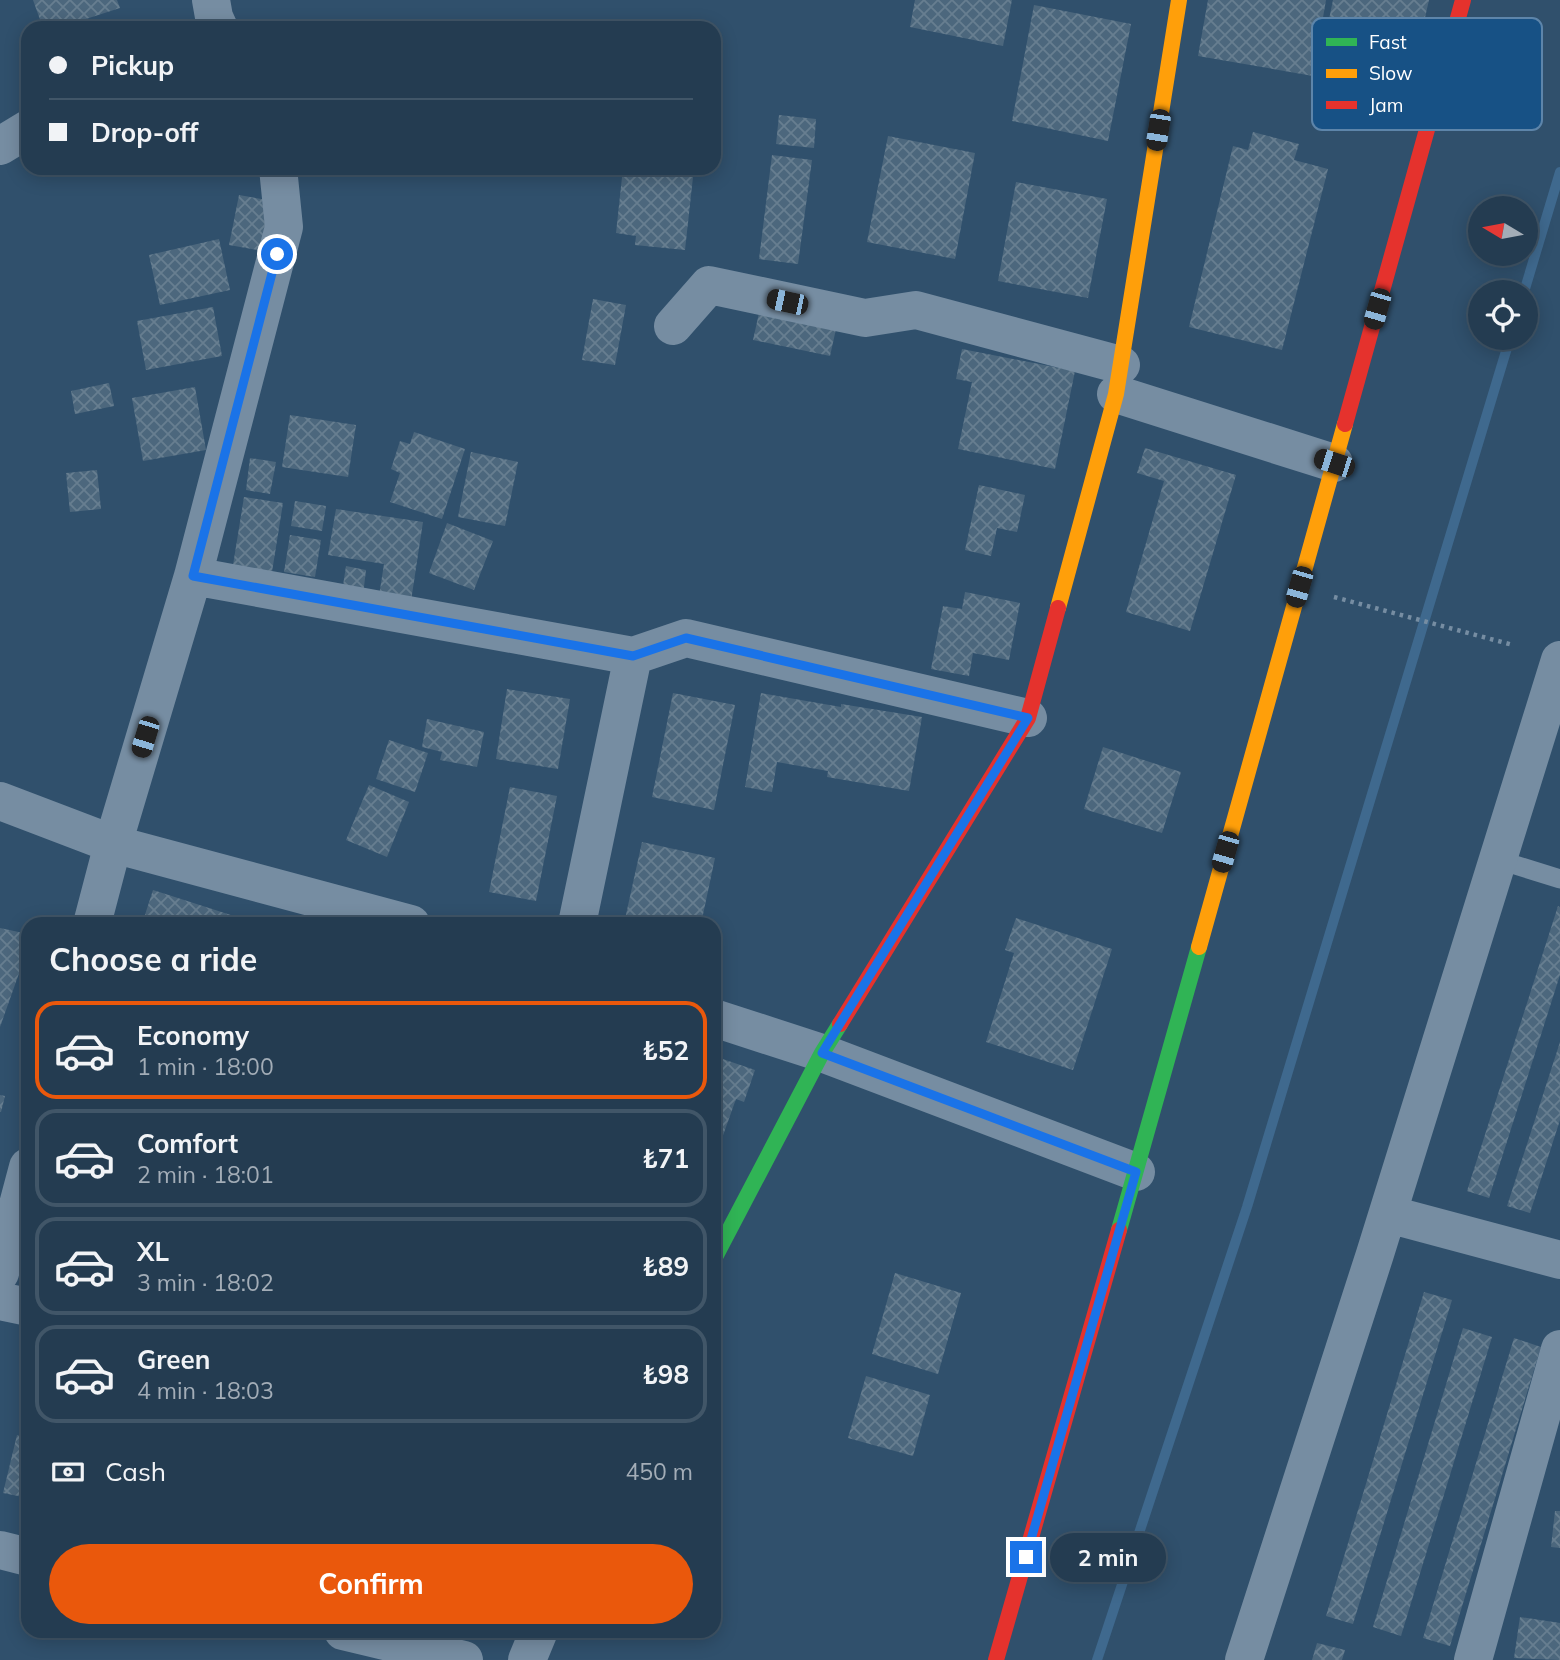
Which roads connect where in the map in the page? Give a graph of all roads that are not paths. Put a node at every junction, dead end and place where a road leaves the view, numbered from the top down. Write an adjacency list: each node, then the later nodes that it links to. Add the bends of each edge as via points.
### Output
1 (1178, 0): 9 (street)
2 (1463, 0): 3 (street)
3 (1458, 18)
4 (1427, 130): 10 (street)
5 (21, 133): 6 (street)
6 (0, 146)
7 (279, 175): 11 (street, via 284,227)
8 (673, 326): 9 (street, via 709,285 865,318 915,310)
9 (1119, 379): 10 (street); 14 (street)
10 (1334, 463): 24 (street)
11 (193, 576): 12 (street); 16 (street)
12 (633, 656): 14 (street, via 686,638); 21 (street)
13 (1560, 660): 17 (street)
14 (1028, 718): 23 (street)
15 (0, 801): 16 (street)
16 (113, 844): 19 (street); 20 (street)
17 (1499, 860): 18 (lane); 26 (street)
18 (1560, 879)
19 (94, 917)
20 (385, 917)
21 (579, 917)
22 (721, 1020): 23 (street)
23 (822, 1053): 24 (street); 28 (street)
24 (1136, 1172): 40 (street)
25 (21, 1186): 27 (street)
26 (1388, 1214): 29 (street); 41 (street)
27 (5, 1231): 30 (street)
28 (721, 1246)
29 (1560, 1260)
30 (0, 1273)
31 (0, 1301): 32 (street)
32 (21, 1306)
33 (1560, 1349): 42 (street)
34 (0, 1550): 35 (street)
35 (21, 1555)
36 (372, 1638): 38 (street)
37 (536, 1638): 39 (street)
38 (464, 1660)
39 (527, 1660)
40 (996, 1660)
41 (1244, 1660)
42 (1472, 1660)

